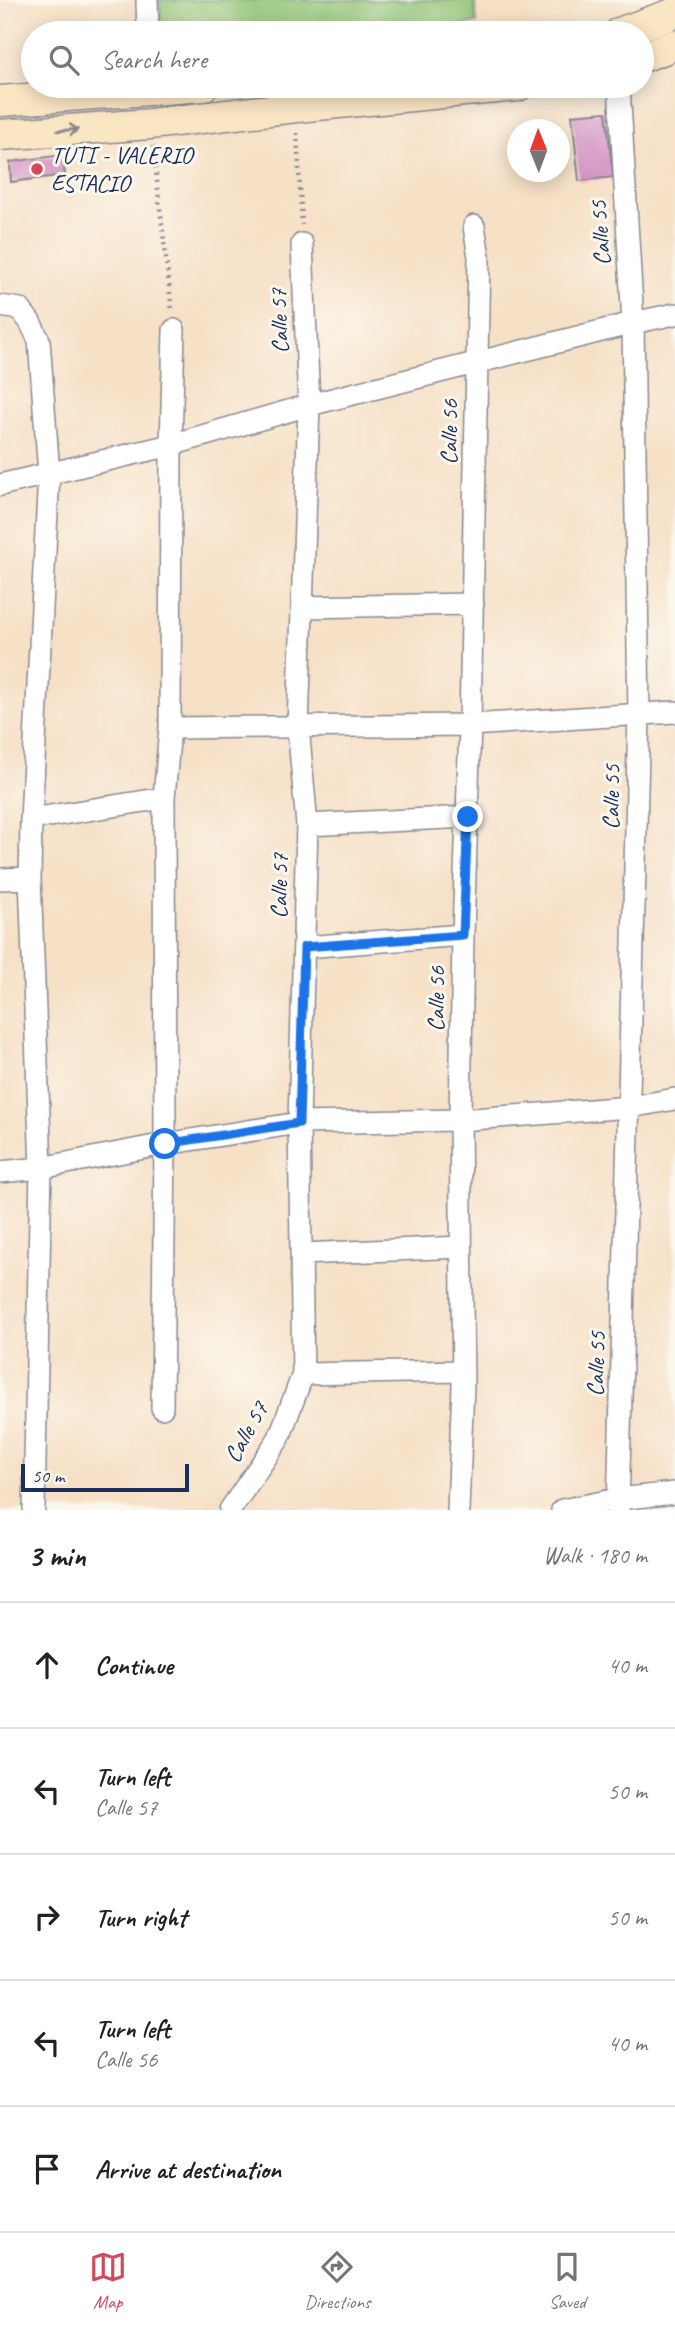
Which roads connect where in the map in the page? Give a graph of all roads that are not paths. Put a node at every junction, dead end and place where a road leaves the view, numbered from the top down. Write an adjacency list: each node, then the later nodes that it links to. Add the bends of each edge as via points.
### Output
1 (147, 0): 3 (street)
2 (675, 13): 4 (street)
3 (148, 21)
4 (653, 21)
5 (675, 45): 6 (street)
6 (654, 53)
7 (34, 98): 11 (street)
8 (149, 98): 12 (street)
9 (391, 98): 12 (street)
10 (620, 98): 18 (street, Calle 55)
11 (0, 101)
12 (150, 124): 13 (street, one-way to 12)
13 (0, 135)
14 (474, 226): 20 (street, Calle 56, via 479,257)
15 (302, 244): 21 (street, Calle 57)
16 (0, 306): 23 (street, via 20,309 38,340)
17 (675, 314): 18 (street)
18 (633, 323): 20 (street); 28 (street, Calle 55)
19 (174, 330): 22 (street)
20 (477, 362): 21 (street); 25 (street, Calle 56)
21 (309, 405): 22 (street); 26 (street, Calle 57)
22 (171, 445): 23 (street); 31 (street)
23 (49, 474): 24 (street); 34 (street)
24 (0, 485)
25 (473, 604): 26 (street); 29 (street, Calle 56)
26 (302, 607): 30 (street, Calle 57)
27 (675, 712): 28 (street)
28 (639, 715): 29 (street); 41 (street, Calle 55)
29 (470, 725): 30 (street); 33 (street, Calle 56)
30 (298, 727): 31 (street); 35 (street, Calle 57)
31 (170, 728): 32 (street)
32 (164, 798): 34 (street); 44 (street)
33 (468, 817): 35 (street); 38 (street, Calle 56)
34 (31, 819): 36 (street)
35 (307, 825): 39 (street, Calle 57)
36 (30, 877): 37 (street); 45 (street)
37 (0, 879)
38 (463, 935): 39 (street); 42 (street, Calle 56)
39 (304, 947): 43 (street, Calle 57)
40 (675, 1099): 41 (street)
41 (630, 1107): 42 (street); 53 (street, Calle 55)
42 (460, 1120): 43 (street); 47 (street, Calle 56)
43 (299, 1123): 44 (street); 48 (street, Calle 57)
44 (165, 1144): 45 (street); 51 (street)
45 (41, 1168): 46 (street); 54 (street)
46 (0, 1172)
47 (461, 1247): 48 (street); 49 (street, Calle 56)
48 (302, 1254): 50 (street, Calle 57)
49 (463, 1371): 50 (street); 56 (street, Calle 56)
50 (303, 1374): 55 (street, Calle 57, via 279,1438)
51 (162, 1408)
52 (675, 1493): 53 (street)
53 (618, 1504): 57 (street)
54 (34, 1510)
55 (230, 1510)
56 (458, 1510)
57 (562, 1510)

